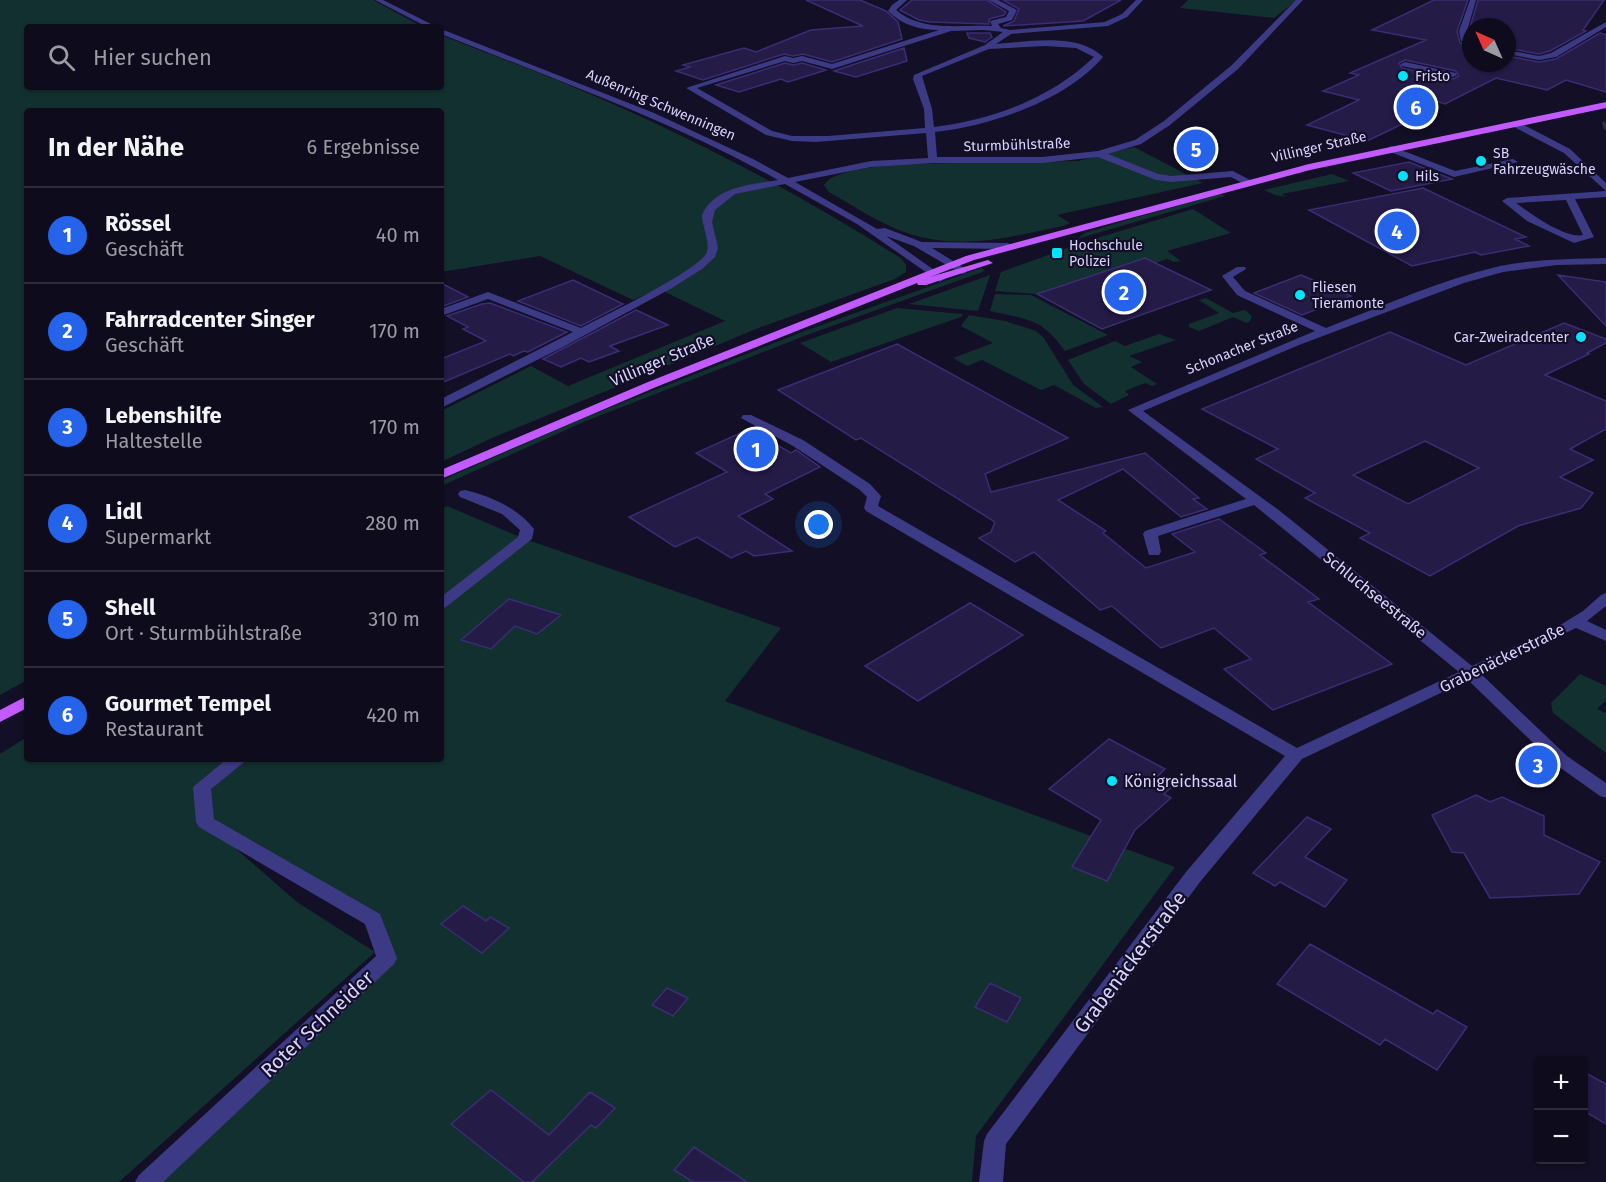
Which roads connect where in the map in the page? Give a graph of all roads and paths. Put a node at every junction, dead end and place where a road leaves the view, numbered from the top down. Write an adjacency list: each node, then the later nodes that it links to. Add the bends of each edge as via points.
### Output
1 (378, 0): 8 (street)
2 (904, 0): 11 (street, via 894,6 892,11 896,15 916,24)
3 (992, 0): 10 (street, via 1013,10 1009,18 993,23)
4 (1140, 0): 13 (street, via 1118,21)
5 (1300, 0): 22 (street, Sturmbühlstraße, via 1235,67 1167,123 1138,142)
6 (1473, 0): 7 (street)
7 (1467, 18)
8 (427, 24)
9 (1606, 24): 15 (street, via 1553,55 1539,58)
10 (998, 28): 11 (street); 13 (street)
11 (948, 30): 20 (street, via 832,67 802,58 784,58 690,87 780,137 811,140)
12 (444, 31): 25 (street, Außenring Schwenningen, via 673,125)
13 (1010, 32): 14 (street)
14 (988, 47): 20 (street, via 918,75); 20 (street, via 1054,44 1089,50 1099,57 1050,94 1022,109)
15 (1516, 54)
16 (1406, 64): 17 (street)
17 (1453, 75)
18 (1606, 105): 19 (main road, Villinger Straße)
19 (1516, 125): 21 (main road, Villinger Straße); 27 (street, via 1566,151)
20 (931, 130): 23 (street)
21 (1391, 149): 24 (street, via 1454,174); 26 (main road, Villinger Straße)
22 (1099, 154): 23 (street, Sturmbühlstraße, via 1042,160); 26 (street, via 1156,177 1234,172)
23 (933, 160): 25 (street, Sturmbühlstraße, via 871,164)
24 (1513, 162)
25 (789, 182): 30 (street, Außenring Schwenningen); 42 (street, Sturmbühlstraße, via 732,192 716,202 708,211 707,228 714,246 709,258)
26 (1249, 183): 31 (main road, Villinger Straße)
27 (1606, 188)
28 (1606, 194): 29 (street)
29 (1569, 197): 29 (street, via 1528,200 1507,201 1531,219 1574,240 1589,237)
30 (861, 222): 32 (street, Außenring Schwenningen); 37 (street, Außenring Schwenningen)
31 (1043, 240): 33 (main road, Villinger Straße); 38 (main road, Villinger Straße, via 1031,248)
32 (918, 244): 33 (street); 35 (street, Außenring Schwenningen)
33 (1008, 246): 35 (main road, Villinger Straße)
34 (1606, 261): 43 (street, Schonacher Straße, via 1502,269)
35 (950, 264): 37 (main road, Villinger Straße); 38 (street, Außenring Schwenningen)
36 (1241, 269): 43 (street, via 1227,276 1241,293)
37 (928, 272): 39 (street, Außenring Schwenningen); 40 (main road, Villinger Straße)
38 (962, 272): 39 (main road, Villinger Straße)
39 (939, 279): 40 (main road, Villinger Straße)
40 (901, 287): 49 (main road, Villinger Straße, via 722,354)
41 (444, 312): 42 (street, via 488,296)
42 (582, 332): 45 (street)
43 (1326, 332): 47 (street, Schonacher Straße)
44 (444, 390): 45 (street)
45 (456, 396): 46 (street)
46 (444, 402)
47 (1134, 410): 51 (street, Schluchseestraße)
48 (747, 418): 60 (street, via 798,443 865,487 874,496 871,508)
49 (444, 473)
50 (465, 494): 54 (street, via 508,511 527,529 525,539)
51 (1257, 500): 52 (street, via 1150,534); 57 (street, Schluchseestraße)
52 (1154, 552)
53 (1606, 598): 55 (street, Grabenäckerstraße)
54 (444, 602)
55 (1575, 622): 56 (street); 57 (street, Grabenäckerstraße)
56 (1606, 636)
57 (1471, 674): 60 (street, Grabenäckerstraße); 62 (street, Schluchseestraße, via 1561,759)
58 (24, 703): 59 (main road)
59 (0, 717)
60 (1296, 755): 64 (street, Grabenäckerstraße, via 1193,877 995,1141)
61 (235, 762): 63 (street, Roter Schneider, via 202,787 205,822 373,920 387,958)
62 (1606, 792)
63 (147, 1182)
64 (991, 1182)

